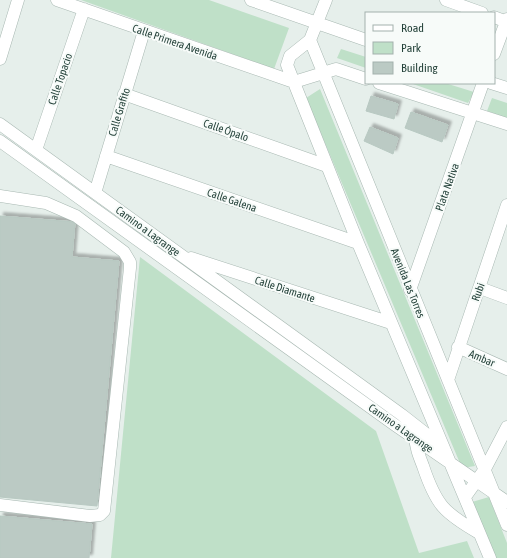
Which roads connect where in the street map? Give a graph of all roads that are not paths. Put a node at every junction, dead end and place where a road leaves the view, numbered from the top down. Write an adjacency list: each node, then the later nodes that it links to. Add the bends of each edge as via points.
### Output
1 (18, 0): 15 (street)
2 (57, 0): 6 (street, Calle Primera Avenida)
3 (251, 0): 10 (street)
4 (326, 0): 10 (street)
5 (446, 0): 7 (street)
6 (84, 9): 11 (street, Calle Primera Avenida); 28 (street, Calle Topacio)
7 (479, 12)
8 (495, 17): 9 (street)
9 (507, 21): 14 (street)
10 (318, 23): 12 (street); 13 (street)
11 (144, 31): 18 (street, Calle Primera Avenida); 23 (street, Calle Grafito)
12 (310, 40): 16 (street, Avenida Las Torres); 18 (street, via 290,56 287,62)
13 (365, 40)
14 (495, 51)
15 (0, 59)
16 (322, 73): 17 (street, via 336,69); 18 (street); 38 (street, Avenida Las Torres)
17 (365, 79)
18 (294, 82): 30 (street)
19 (382, 84): 24 (street)
20 (483, 84): 24 (street, Plata Nativa)
21 (494, 84): 22 (street)
22 (507, 88)
23 (124, 94): 29 (street, Calle Grafito); 30 (street, Calle Ópalo)
24 (473, 113): 26 (street); 38 (street, Plata Nativa)
25 (0, 124): 28 (street, Camino a Lagrange)
26 (507, 124)
27 (0, 141): 46 (street, Camino a Lagrange)
28 (36, 150): 31 (street, Camino a Lagrange)
29 (106, 156): 31 (street, Calle Grafito); 35 (street, Calle Galena)
30 (327, 166): 35 (street)
31 (95, 193): 36 (street, Camino a Lagrange)
32 (0, 196): 54 (street, via 46,203 76,216 124,252 130,262 104,511 100,515 90,516)
33 (507, 205): 34 (street, Rubi)
34 (503, 229): 37 (street, Rubi)
35 (358, 244): 40 (street)
36 (179, 255): 40 (street, Calle Diamante); 44 (street, Camino a Lagrange)
37 (480, 288): 39 (street); 41 (street, Rubi)
38 (410, 290): 43 (street, Avenida Las Torres)
39 (507, 298)
40 (391, 323): 48 (street)
41 (458, 347): 42 (street, Ambar); 43 (street, Rubi)
42 (507, 369)
43 (448, 380): 49 (street, Avenida Las Torres)
44 (416, 426): 46 (street); 47 (street, Camino a Lagrange, via 425,433)
45 (507, 426): 49 (street)
46 (415, 439): 47 (street, Camino a Lagrange); 56 (street, via 430,487 437,500 452,517)
47 (436, 454): 48 (street)
48 (449, 463): 50 (street); 52 (street)
49 (485, 469): 50 (street); 51 (street, Avenida Las Torres)
50 (477, 482): 51 (street); 52 (street)
51 (494, 493): 53 (street); 55 (street, Avenida Las Torres)
52 (465, 497): 56 (street)
53 (507, 502)
54 (0, 505)
55 (507, 525)
56 (479, 532): 57 (street)
57 (490, 558)

